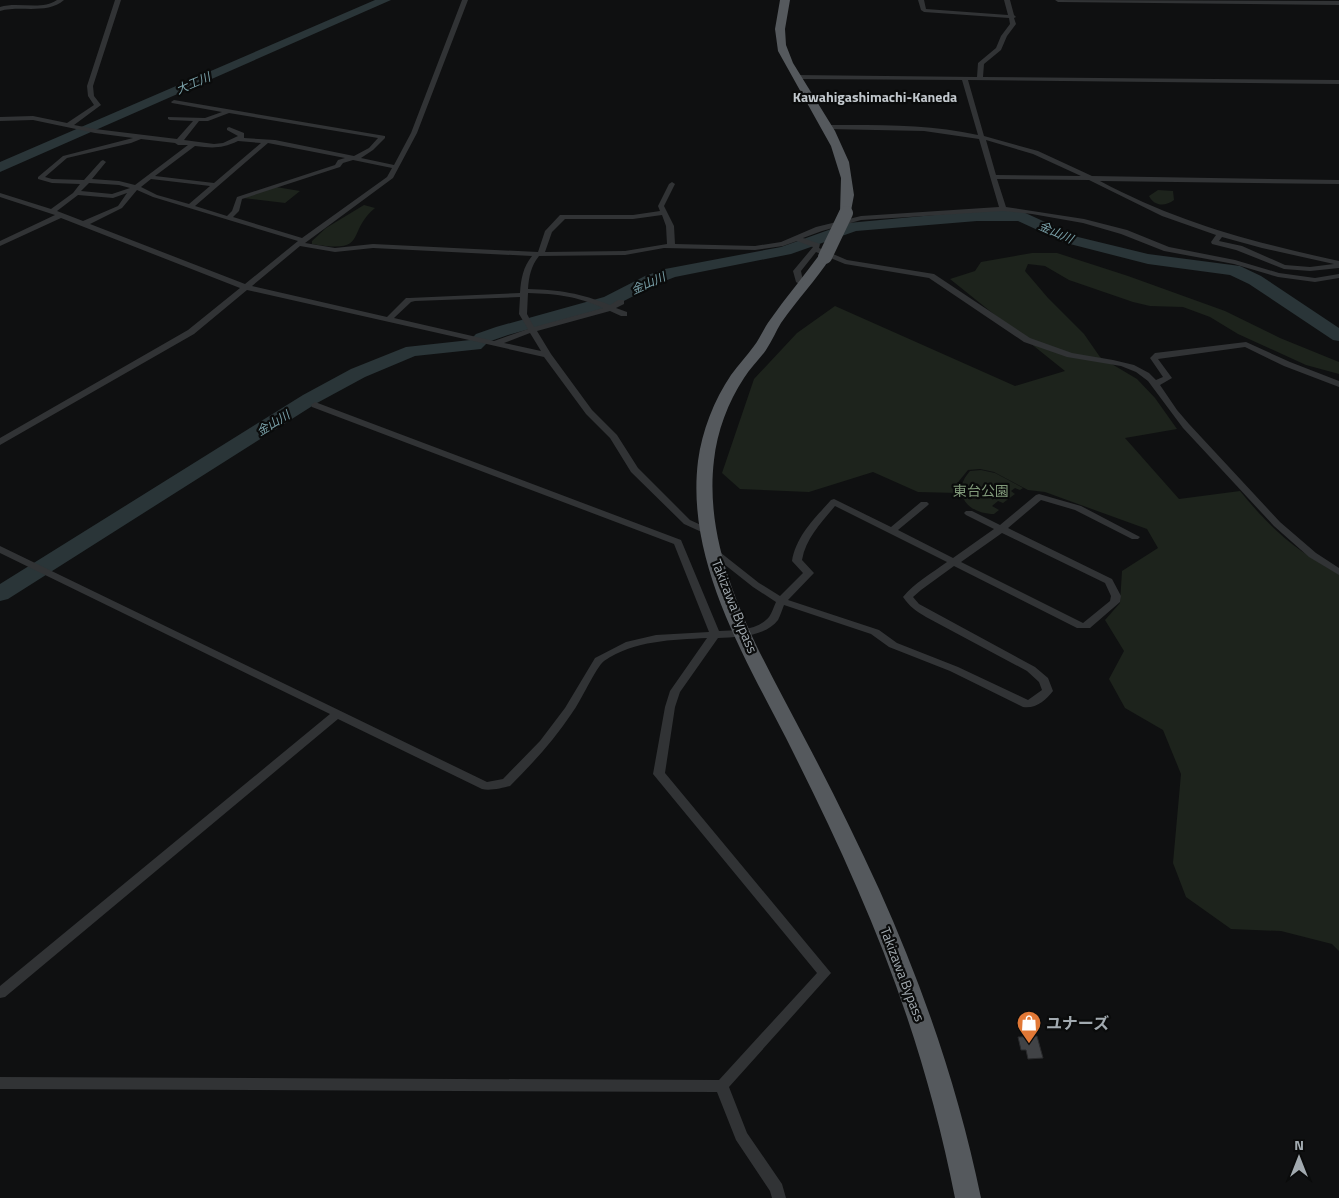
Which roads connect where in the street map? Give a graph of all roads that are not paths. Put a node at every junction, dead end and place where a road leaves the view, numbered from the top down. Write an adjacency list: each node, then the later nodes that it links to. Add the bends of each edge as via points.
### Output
1 (61, 0): 9 (street, via 52,4)
2 (118, 0): 20 (street, via 90,86 91,96 98,104)
3 (466, 0): 31 (street, via 414,133)
4 (785, 0): 11 (highway, Takizawa Bypass, via 780,35 784,57)
5 (921, 0): 10 (street, via 924,10)
6 (1007, 0): 10 (street)
7 (1058, 0): 8 (street)
8 (1339, 3)
9 (0, 9)
10 (1013, 17): 13 (street, via 1013,24 999,49 979,66)
11 (796, 77): 12 (street); 21 (highway, Takizawa Bypass)
12 (964, 78): 13 (street); 24 (street)
13 (980, 78): 14 (street)
14 (1339, 82)
15 (174, 102): 16 (street)
16 (228, 112): 19 (street); 29 (street, via 383,137)
17 (0, 118): 20 (street, via 33,118)
18 (170, 118): 19 (street)
19 (196, 121): 27 (street)
20 (69, 125): 23 (street)
21 (828, 127): 24 (street, via 905,128); 54 (highway, Takizawa Bypass, bridge, via 840,151 849,196 846,213)
22 (229, 129): 25 (street, via 242,134)
23 (139, 137): 27 (street); 35 (street, via 65,157 40,178)
24 (982, 138): 33 (street); 34 (street, via 1020,146)
25 (236, 139): 26 (street); 28 (street, via 220,146)
26 (267, 142): 29 (street); 38 (street)
27 (178, 143): 28 (street)
28 (192, 145): 32 (street)
29 (358, 159): 31 (street); 47 (street, via 342,160 338,166 239,198)
30 (103, 162): 35 (street)
31 (396, 167): 51 (street, via 390,178 375,190)
32 (148, 177): 38 (street); 39 (street)
33 (994, 177): 34 (street); 43 (street)
34 (1093, 178): 36 (street); 49 (street, via 1139,203)
35 (86, 181): 39 (street); 40 (street)
36 (1339, 182)
37 (672, 184): 45 (street, via 661,202)
38 (215, 185): 42 (street)
39 (136, 187): 40 (street, via 114,196); 42 (street); 48 (street, via 120,207)
40 (76, 193): 44 (street)
41 (0, 195): 44 (street)
42 (191, 206): 47 (street)
43 (1003, 209): 50 (street, via 861,218 819,229); 59 (street, via 1084,221 1168,249 1235,262 1278,275 1315,280)
44 (52, 212): 46 (street)
45 (663, 213): 53 (street, via 670,226); 55 (street, via 633,217 563,217 549,231)
46 (61, 215): 48 (street); 52 (street)
47 (229, 218): 51 (street)
48 (83, 224): 60 (street)
49 (1219, 236): 56 (street); 56 (street, via 1215,242 1219,244 1239,248 1284,267 1310,269)
50 (799, 239): 53 (street, via 755,248); 54 (street, via 817,246)
51 (301, 242): 55 (street, via 335,250 373,246); 60 (street)
52 (0, 244)
53 (671, 246): 55 (street, via 653,246 625,253)
54 (820, 253): 57 (street, via 845,262); 77 (highway, Takizawa Bypass, via 805,284 733,383 724,403 710,443 704,476)
55 (539, 254): 61 (street, via 527,269)
56 (1339, 264)
57 (891, 269): 58 (street); 69 (street, via 925,274 939,280 1042,347 1132,368)
58 (876, 273)
59 (1339, 276)
60 (245, 287): 65 (street); 72 (street, via 191,332)
61 (524, 293): 63 (street, via 549,291 584,297); 65 (street, via 415,299); 66 (street, via 523,314)
62 (620, 302): 63 (street)
63 (609, 309): 64 (street); 66 (street)
64 (624, 314)
65 (388, 320): 67 (street)
66 (532, 330): 67 (street); 68 (street)
67 (493, 344): 68 (street)
68 (547, 355): 77 (street, via 589,412 614,437 634,470 687,522)
69 (1154, 384): 70 (street, via 1168,378 1154,358 1158,355 1246,344); 82 (street, via 1186,427 1273,520 1307,552)
70 (1339, 384)
71 (315, 405): 85 (street, via 678,542)
72 (0, 442)
73 (924, 504): 76 (street)
74 (969, 513): 75 (street)
75 (1002, 528): 78 (street, via 1039,497 1078,508); 81 (street); 81 (street, via 1109,580 1116,596 1114,602 1086,626 1081,626)
76 (894, 530): 81 (street); 83 (street, via 834,502 798,554 798,561 809,573)
77 (709, 532): 80 (highway, Takizawa Bypass)
78 (1134, 537)
79 (0, 549): 86 (street)
80 (713, 550): 83 (street); 84 (highway, Takizawa Bypass)
81 (954, 563): 83 (street, via 908,597 930,616 1031,668 1044,680 1048,691 1034,703 1027,704 954,669 892,645 874,632)
82 (1339, 572)
83 (781, 601): 84 (street, via 773,619)
84 (744, 633): 85 (street); 91 (highway, Takizawa Bypass, via 824,794 906,980 936,1063)
85 (716, 635): 86 (street, via 656,638 630,644 599,660 544,744 506,783 498,786 486,786); 89 (street, via 675,691 659,774 825,973)
86 (338, 714): 87 (street)
87 (0, 993)
88 (0, 1083): 89 (street)
89 (722, 1086): 90 (street, via 741,1136 777,1189)
90 (779, 1198)
91 (968, 1198)

